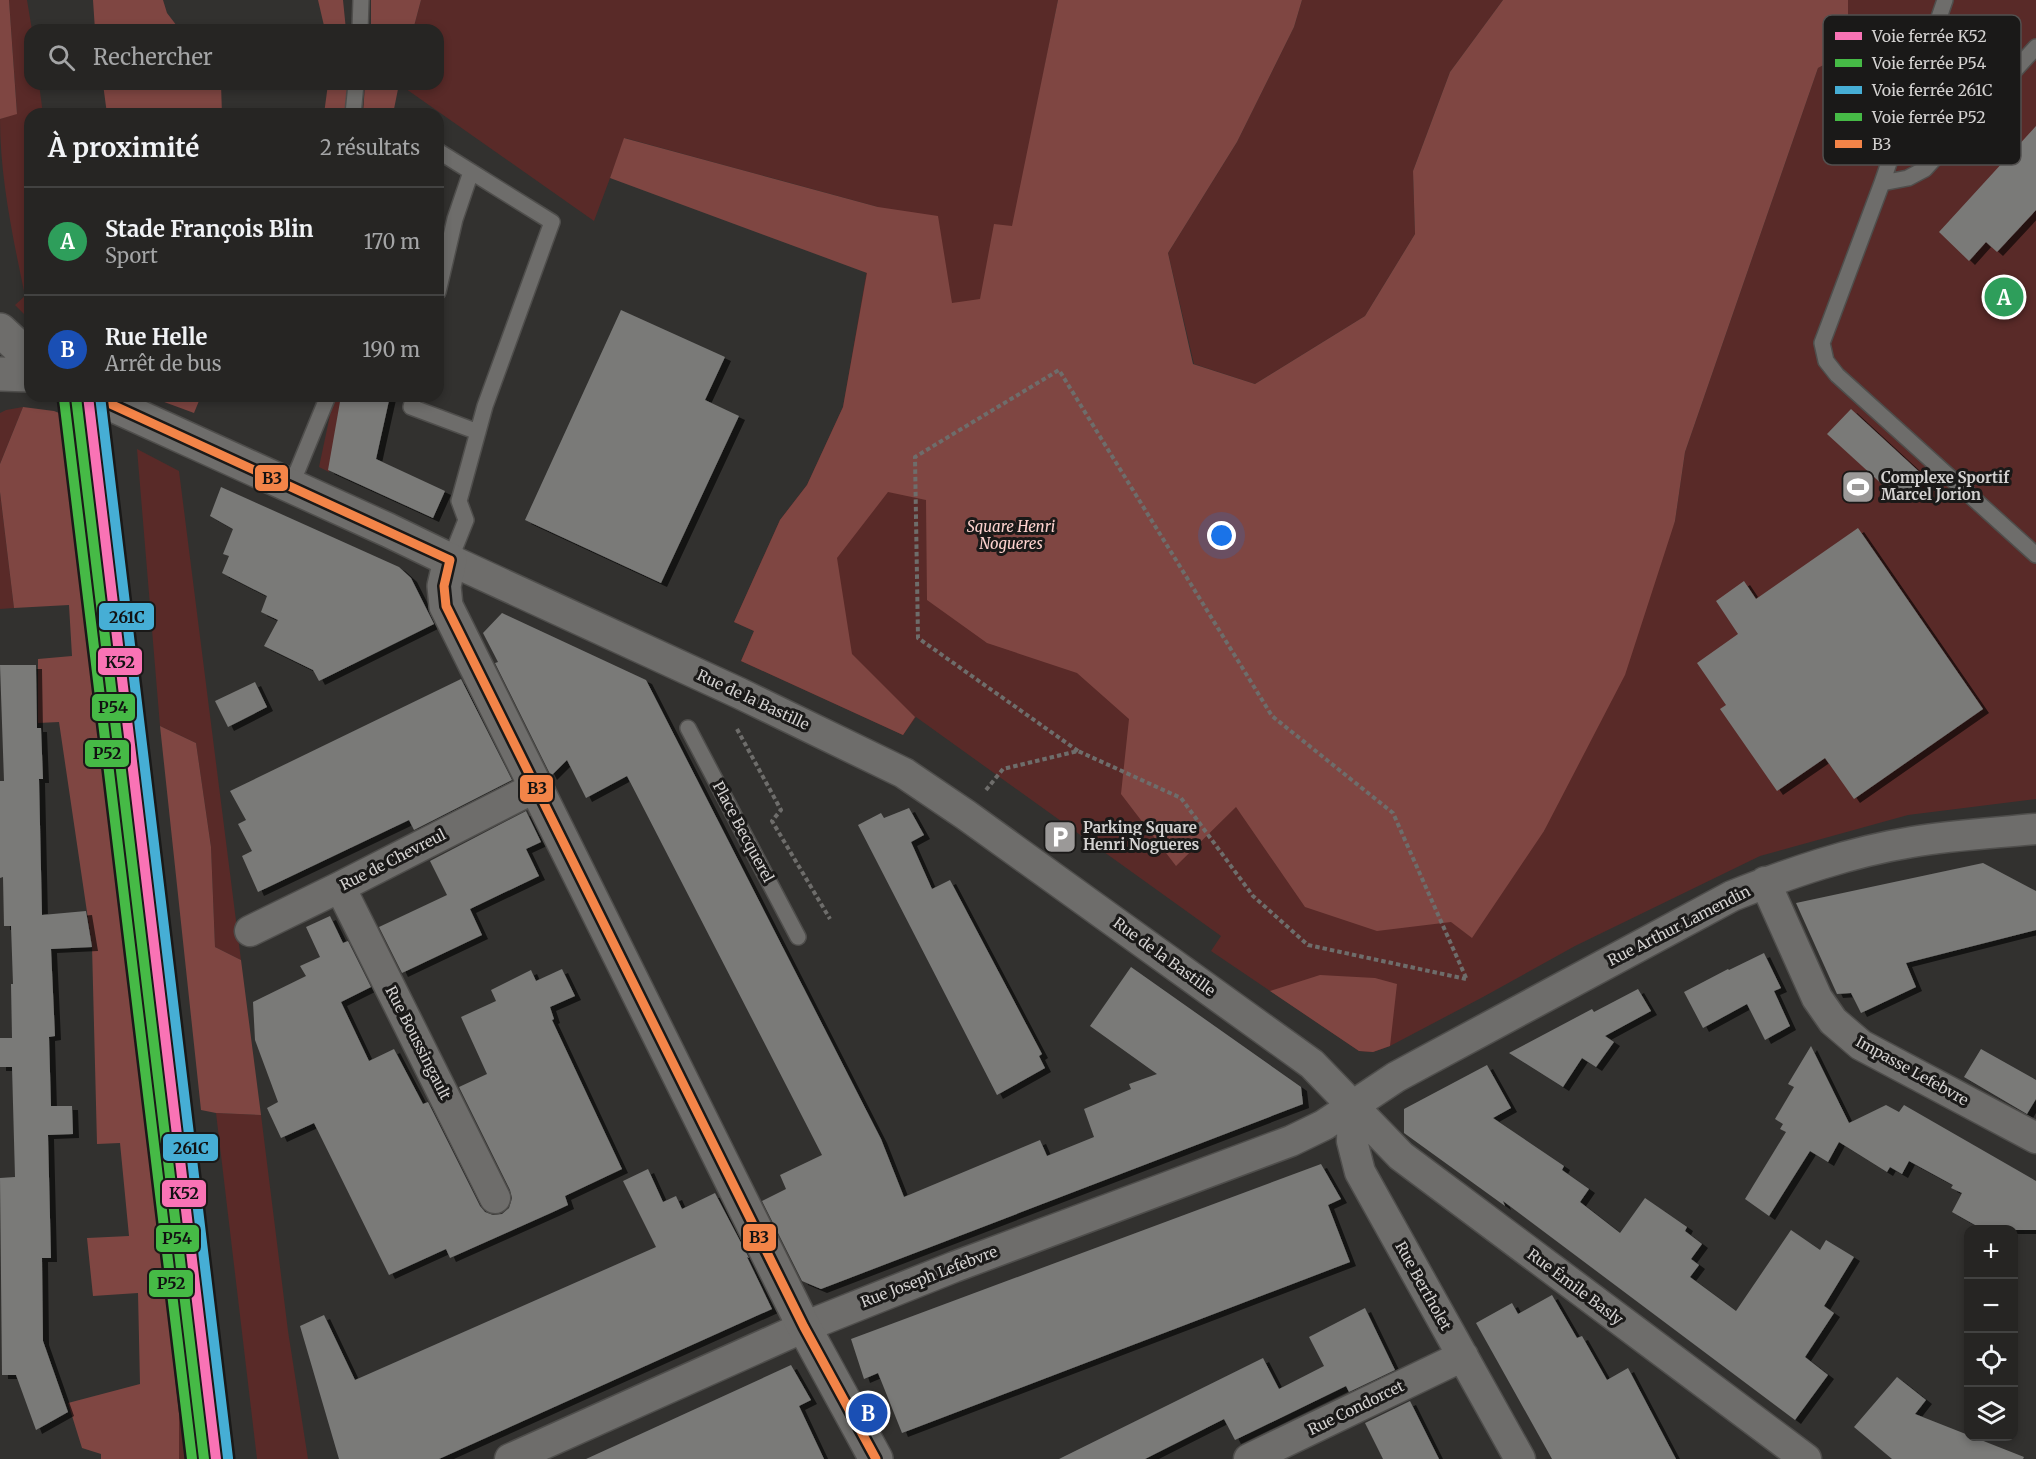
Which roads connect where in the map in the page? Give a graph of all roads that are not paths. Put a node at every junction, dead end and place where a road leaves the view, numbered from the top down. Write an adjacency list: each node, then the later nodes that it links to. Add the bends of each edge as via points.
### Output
1 (361, 0): 4 (lane)
2 (1946, 0): 3 (lane)
3 (1941, 15)
4 (360, 24)
5 (2036, 46): 6 (lane)
6 (2021, 63)
7 (355, 90): 8 (lane)
8 (354, 108)
9 (444, 155): 12 (lane)
10 (1888, 165): 13 (lane)
11 (1929, 165): 13 (lane, via 1908,178)
12 (471, 172): 14 (lane); 22 (lane, via 552,222)
13 (1882, 183): 24 (lane, via 1822,343 1826,360 1837,375)
14 (444, 266)
15 (0, 330): 16 (street)
16 (24, 352)
17 (0, 374): 18 (street)
18 (24, 375)
19 (106, 402): 23 (street, Rue de la Bastille)
20 (326, 402): 23 (lane)
21 (412, 402): 22 (lane, via 411,407)
22 (478, 432): 25 (lane, via 459,501 466,520)
23 (291, 486): 25 (street, Rue de la Bastille)
24 (2036, 555)
25 (450, 560): 27 (street, via 444,586 446,606); 33 (street, Rue de la Bastille, via 904,773 1312,1064)
26 (688, 728): 32 (lane, Place Becquerel)
27 (536, 787): 30 (street, Rue de Chevreul); 36 (street)
28 (2036, 829): 29 (street, Rue Arthur Lamendin, via 1912,842 1830,861)
29 (1765, 882): 33 (street, Rue Arthur Lamendin, via 1711,907 1396,1077); 34 (street, Impasse Lefebvre, via 1817,998 1833,1021 1861,1045)
30 (340, 887): 31 (street, Rue de Chevreul); 35 (street, Rue Boussingault)
31 (250, 931)
32 (798, 937)
33 (1353, 1106): 36 (street, Rue Joseph Lefebvre, via 1291,1141); 37 (street, Rue Bertholet, via 1352,1141 1360,1172); 42 (street, Rue Émile Basly, via 1401,1156)
34 (2036, 1138)
35 (495, 1198)
36 (804, 1327): 38 (street, Rue Joseph Lefebvre); 39 (street)
37 (1463, 1356): 40 (street, Rue Condorcet); 41 (street, Rue Bertholet)
38 (510, 1459)
39 (876, 1459)
40 (1249, 1459)
41 (1520, 1459)
42 (1806, 1459)

